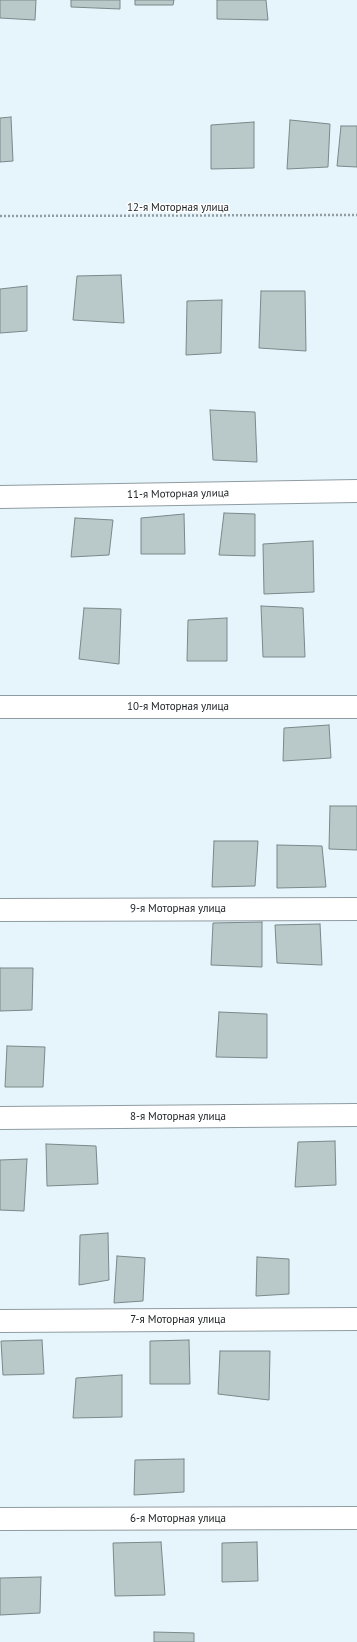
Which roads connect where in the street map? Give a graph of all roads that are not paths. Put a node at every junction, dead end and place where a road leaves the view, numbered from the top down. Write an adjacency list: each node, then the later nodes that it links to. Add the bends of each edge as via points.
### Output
1 (357, 491): 2 (street, 11-я Моторная улица)
2 (0, 497)
3 (0, 707): 4 (street, 10-я Моторная улица)
4 (357, 707)
5 (357, 909): 6 (street, 9-я Моторная улица)
6 (0, 910)
7 (357, 1115): 8 (street, 8-я Моторная улица)
8 (0, 1118)
9 (357, 1319): 10 (street, 7-я Моторная улица)
10 (0, 1321)
11 (357, 1518): 12 (street, 6-я Моторная улица)
12 (0, 1519)

